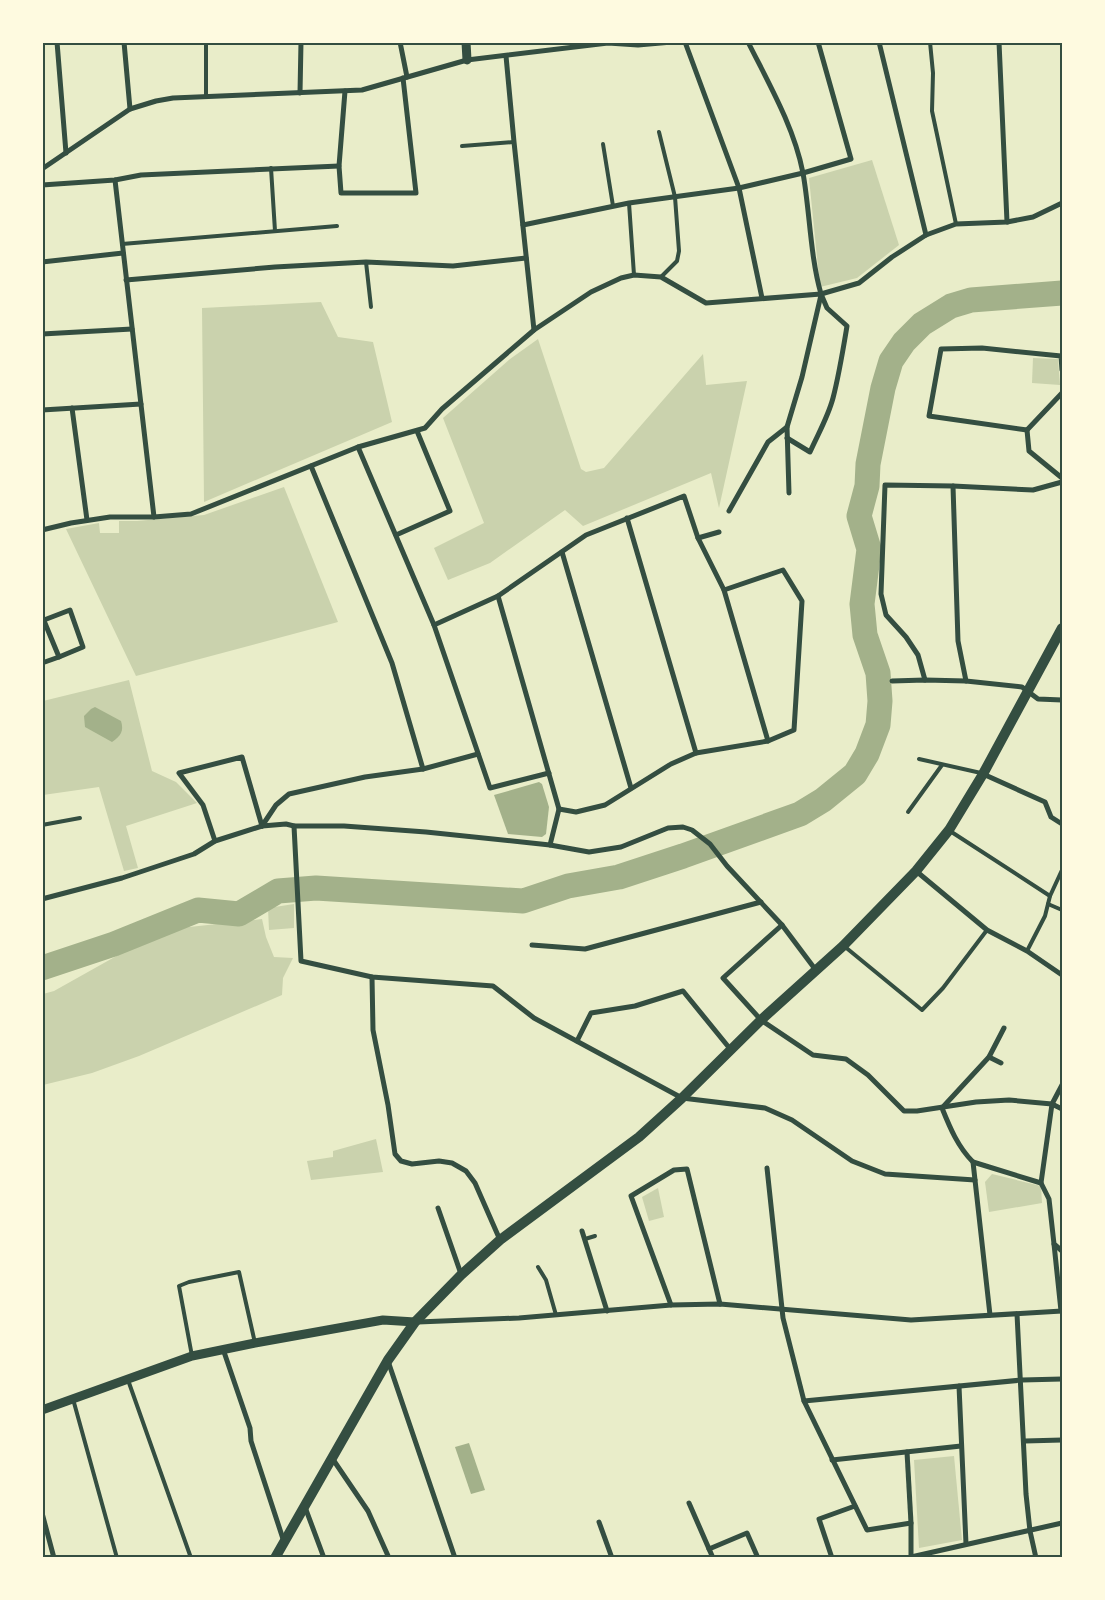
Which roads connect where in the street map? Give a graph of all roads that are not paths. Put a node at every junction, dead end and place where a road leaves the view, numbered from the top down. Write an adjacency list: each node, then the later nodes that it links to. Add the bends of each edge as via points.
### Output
1 (57, 42): 27 (street)
2 (124, 42): 22 (street)
3 (206, 42): 21 (lane)
4 (301, 42): 20 (street)
5 (400, 42): 18 (street)
6 (466, 42): 17 (street)
7 (672, 42): 14 (street)
8 (685, 42): 34 (street)
9 (748, 42): 31 (street, via 787,121)
10 (818, 42): 31 (street, via 851,159)
11 (879, 42): 44 (street)
12 (930, 42): 40 (lane, via 932,111)
13 (999, 42): 39 (street)
14 (638, 44): 15 (street)
15 (562, 45): 16 (street)
16 (506, 56): 17 (street); 24 (street)
17 (467, 60): 18 (street)
18 (405, 78): 19 (street, via 362,90); 28 (street, via 416,193 341,193)
19 (345, 91): 20 (street); 28 (street)
20 (300, 93): 21 (street)
21 (206, 97): 22 (street, via 173,98)
22 (130, 110): 27 (street)
23 (659, 132): 35 (lane)
24 (514, 142): 26 (lane); 41 (street)
25 (604, 144): 38 (lane)
26 (462, 146)
27 (66, 153): 30 (street)
28 (339, 166): 29 (street)
29 (271, 168): 32 (street, via 140,175); 43 (lane)
30 (42, 169)
31 (803, 173): 34 (street); 53 (street)
32 (114, 180): 33 (street); 45 (street)
33 (42, 185)
34 (740, 188): 35 (street); 54 (street)
35 (674, 197): 36 (street); 51 (lane, via 679,250 677,261)
36 (629, 203): 38 (street); 50 (lane)
37 (1062, 203): 39 (street, via 1034,217)
38 (613, 206): 41 (street)
39 (1007, 222): 40 (street)
40 (956, 224): 44 (street)
41 (523, 225): 47 (street)
42 (337, 226): 43 (lane)
43 (275, 231): 45 (lane)
44 (926, 235): 53 (street, via 859,283)
45 (122, 244): 46 (street)
46 (123, 253): 48 (street); 52 (street)
47 (526, 258): 49 (street, via 453,266); 57 (street)
48 (42, 262)
49 (366, 262): 52 (street); 55 (lane)
50 (634, 275): 51 (street); 57 (street, via 591,292)
51 (661, 277): 54 (street, via 706,303)
52 (126, 280): 56 (street)
53 (821, 294): 54 (street); 64 (street); 67 (street, via 827,308 847,326 839,374 825,420 810,452)
54 (762, 298)
55 (371, 307)
56 (132, 328): 58 (street); 61 (street)
57 (534, 330): 66 (street, via 442,409 425,428)
58 (42, 334)
59 (1062, 370): 65 (street, via 1061,356 982,348 941,349 928,416)
60 (1062, 393): 65 (street)
61 (141, 404): 62 (street); 75 (street)
62 (72, 408): 63 (street); 77 (street)
63 (42, 410)
64 (787, 427): 67 (street); 74 (street, via 768,442)
65 (1027, 430): 70 (street, via 1030,451)
66 (416, 431): 68 (street); 80 (street, via 450,511)
67 (787, 438): 73 (street)
68 (358, 448): 69 (street); 80 (street)
69 (311, 466): 75 (street, via 191,514); 100 (street, via 392,663)
70 (1062, 478)
71 (1062, 482): 72 (street, via 1034,490)
72 (953, 486): 90 (street, via 885,485 881,594 886,615 918,655); 92 (street, via 958,641)
73 (789, 493)
74 (729, 511)
75 (154, 518): 77 (street)
76 (627, 518): 81 (street, via 684,496); 82 (street, via 586,535); 96 (street)
77 (87, 520): 78 (street)
78 (42, 530)
79 (718, 532): 81 (street)
80 (396, 535): 86 (street)
81 (698, 538): 83 (street)
82 (562, 552): 84 (street); 103 (street)
83 (724, 590): 95 (street); 95 (street, via 783,570 802,601 794,730)
84 (498, 596): 86 (street); 101 (street)
85 (44, 618): 88 (street); 88 (street, via 70,610 83,647)
86 (434, 625): 97 (street)
87 (1062, 628): 93 (main road)
88 (59, 657): 89 (street)
89 (42, 663)
90 (925, 680): 91 (street); 92 (street)
91 (892, 681)
92 (966, 681): 93 (street)
93 (1027, 690): 94 (street, via 1038,699); 102 (main road)
94 (1062, 700)
95 (768, 741): 96 (street)
96 (696, 753): 103 (street)
97 (478, 754): 100 (street); 101 (street, via 490,788)
98 (919, 759): 99 (lane)
99 (942, 765): 102 (lane); 105 (lane)
100 (423, 769): 109 (street, via 365,777 289,794 276,805)
101 (549, 772): 104 (street)
102 (983, 774): 107 (street, via 1045,802 1051,817); 111 (main road)
103 (631, 788): 104 (street, via 605,805 576,812)
104 (559, 808): 113 (street)
105 (908, 812)
106 (80, 818): 108 (lane)
107 (1062, 824)
108 (42, 825)
109 (262, 826): 110 (street); 112 (street); 112 (street, via 242,757 179,773 203,804)
110 (294, 826): 113 (street, via 426,832); 128 (street, via 301,961)
111 (949, 830): 115 (main road); 116 (lane)
112 (216, 842): 117 (street, via 194,854 140,872)
113 (550, 845): 118 (street, via 589,852 621,847 668,828 683,827 710,844)
114 (1062, 870): 116 (lane)
115 (916, 871): 122 (street); 124 (main road)
116 (1050, 896): 119 (lane)
117 (42, 900)
118 (761, 902): 121 (street); 123 (street, via 585,949)
119 (1048, 904): 120 (lane); 125 (lane)
120 (1062, 910)
121 (782, 925): 126 (street); 129 (street, via 723,978)
122 (988, 930): 124 (lane, via 922,1010); 125 (street)
123 (532, 945)
124 (843, 946): 126 (main road)
125 (1027, 951): 127 (street)
126 (816, 969): 129 (main road)
127 (1062, 975)
128 (372, 977): 131 (street, via 493,986 534,1018); 148 (street, via 373,1030 395,1154 401,1161 412,1164 439,1161 452,1163 466,1171 475,1183)
129 (760, 1020): 132 (main road); 138 (street, via 813,1055 846,1060 868,1075 904,1111)
130 (1004, 1028): 133 (street)
131 (577, 1041): 132 (street, via 591,1014 635,1006 683,991); 136 (street)
132 (731, 1050): 136 (main road)
133 (989, 1057): 134 (street); 138 (street)
134 (1001, 1063)
135 (1062, 1085): 137 (street)
136 (682, 1098): 142 (street, via 765,1108 792,1120 852,1161 885,1174); 148 (main road, via 639,1137)
137 (1052, 1104): 138 (street, via 1009,1100); 139 (street); 143 (street)
138 (942, 1108): 140 (street, via 954,1136)
139 (1062, 1109)
140 (974, 1162): 142 (street); 143 (street)
141 (767, 1168): 155 (street)
142 (975, 1180): 160 (street)
143 (1041, 1183): 149 (street, via 1049,1199)
144 (438, 1208): 152 (street)
145 (582, 1231): 147 (street)
146 (595, 1236): 147 (lane)
147 (584, 1239): 156 (street)
148 (500, 1240): 152 (main road)
149 (1054, 1244): 150 (street); 157 (street)
150 (1062, 1251)
151 (538, 1267): 159 (lane, via 546,1280)
152 (461, 1275): 161 (main road)
153 (720, 1304): 154 (street); 154 (street, via 688,1169 674,1170 631,1196); 155 (street)
154 (670, 1305): 156 (street)
155 (782, 1309): 160 (street, via 912,1320); 171 (street)
156 (607, 1311): 159 (street)
157 (1062, 1311): 158 (street)
158 (1017, 1314): 160 (street); 168 (street)
159 (556, 1315): 161 (street)
160 (990, 1316)
161 (415, 1322): 162 (street, via 383,1320); 165 (main road)
162 (255, 1343): 163 (street); 164 (lane, via 239,1272 189,1282 179,1286)
163 (223, 1349): 164 (street); 187 (street)
164 (192, 1356): 167 (street)
165 (388, 1360): 177 (main road); 197 (street)
166 (1062, 1379): 168 (street)
167 (128, 1380): 170 (street); 193 (lane)
168 (1022, 1380): 169 (street); 174 (street)
169 (959, 1386): 171 (street); 175 (street)
170 (73, 1399): 172 (street); 192 (lane)
171 (804, 1401): 178 (street)
172 (42, 1410)
173 (1062, 1440): 174 (street)
174 (1025, 1441): 186 (street)
175 (961, 1446): 176 (street); 188 (street)
176 (907, 1452): 178 (street); 184 (street)
177 (331, 1457): 180 (main road); 196 (street, via 368,1511)
178 (832, 1460): 181 (street)
179 (689, 1503): 189 (street)
180 (304, 1506): 187 (main road); 195 (street)
181 (855, 1506): 184 (street, via 867,1530); 201 (street, via 819,1519)
182 (42, 1513): 191 (street)
183 (599, 1522): 198 (street)
184 (911, 1523): 190 (street)
185 (1062, 1523): 186 (street)
186 (1030, 1531): 188 (street); 202 (street)
187 (284, 1542): 194 (main road)
188 (966, 1544): 190 (street)
189 (710, 1549): 199 (street); 200 (street, via 748,1533)
190 (911, 1557)
191 (54, 1558)
192 (117, 1558)
193 (191, 1558)
194 (275, 1558)
195 (324, 1558)
196 (389, 1558)
197 (455, 1558)
198 (612, 1558)
199 (713, 1558)
200 (758, 1558)
201 (832, 1558)
202 (1036, 1558)

